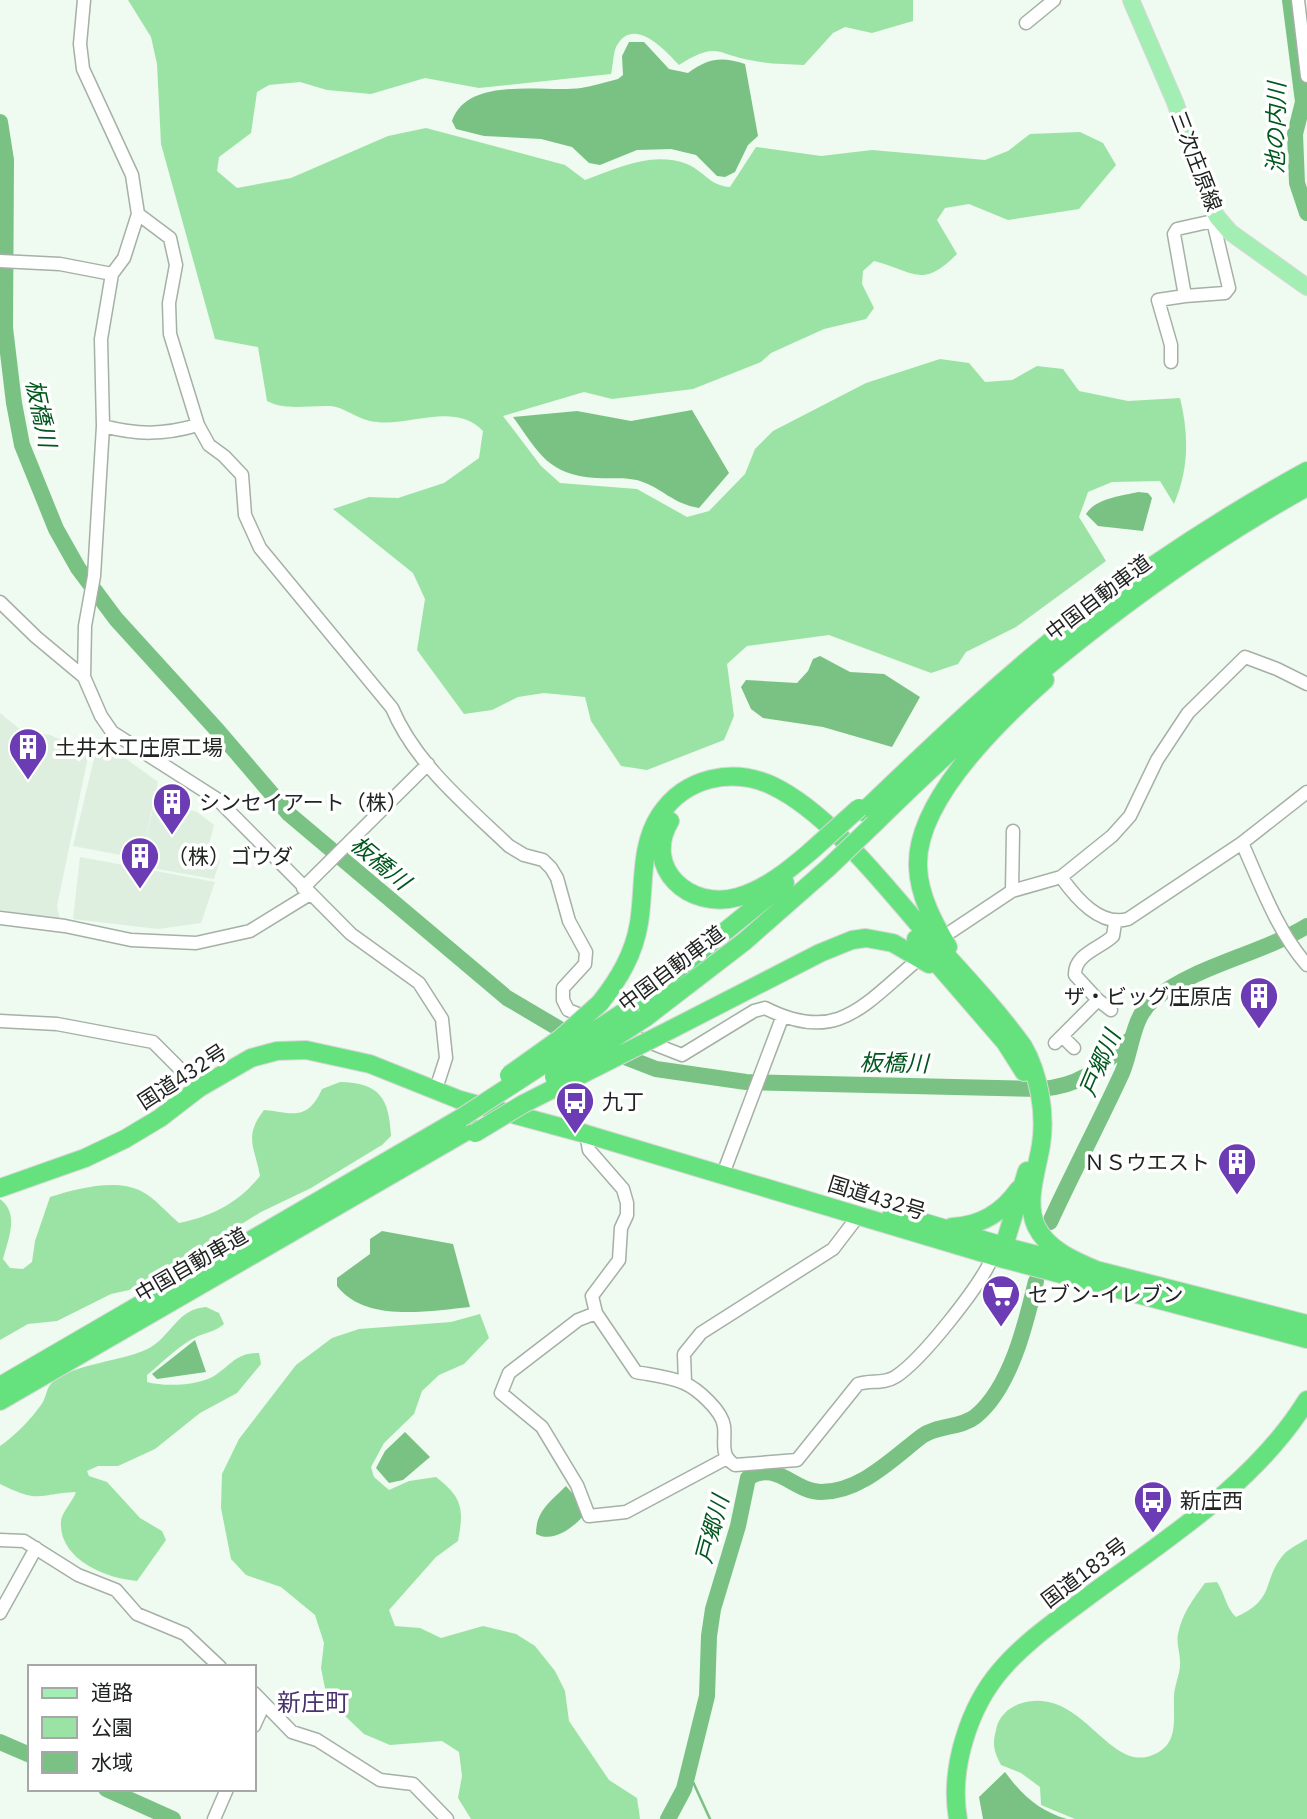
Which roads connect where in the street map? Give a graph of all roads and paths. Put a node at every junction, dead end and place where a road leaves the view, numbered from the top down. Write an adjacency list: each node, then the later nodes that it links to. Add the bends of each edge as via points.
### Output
1 (84, 0): 7 (street, via 83,69 132,175)
2 (1054, 0): 5 (street)
3 (1131, 0): 8 (main road, 三次庄原線, via 1175,102)
4 (1298, 0): 6 (street)
5 (1026, 23)
6 (1307, 76)
7 (138, 214): 10 (street, via 124,258); 14 (street, via 170,238 176,265 169,303 170,334)
8 (1215, 219): 11 (main road, 三次庄原線); 12 (street, via 1177,229 1174,234); 12 (street, via 1228,288 1225,293)
9 (0, 261): 10 (street, via 60,264)
10 (112, 274): 15 (street, via 101,339)
11 (1307, 288)
12 (1185, 296): 13 (street, via 1158,300)
13 (1171, 362)
14 (198, 425): 15 (street, via 139,435); 22 (street, via 209,446 242,475 245,515 260,548 393,708 401,730)
15 (103, 426): 20 (street)
16 (1307, 471): 24 (highway, 中国自動車道, via 1113,594 1024,663)
17 (1307, 486): 18 (highway, 中国自動車道)
18 (1143, 590): 24 (highway, 中国自動車道); 36 (highway, via 1028,696 962,769 932,811 919,849 919,882)
19 (0, 602): 20 (street)
20 (84, 677): 29 (street, via 112,732 217,799)
21 (1307, 684): 28 (street, via 1245,657 1188,713 1157,760 1130,816)
22 (428, 764): 29 (street); 39 (street, via 509,846 543,860 558,878 569,921 586,952 585,964 563,988 568,1010 682,1055 754,1011 765,1008)
23 (1307, 792): 26 (street)
24 (865, 815): 27 (highway, 中国自動車道, bridge)
25 (1013, 831): 30 (street)
26 (1242, 843): 32 (street, via 1128,919); 35 (street, via 1267,899)
27 (818, 858): 36 (highway, via 737,898 713,899 689,894 677,885 668,874 661,850 676,811 699,794 725,788 765,794 816,831); 44 (highway, 中国自動車道, bridge, via 637,1013)
28 (1061, 877): 30 (street); 32 (street, via 1099,918)
29 (306, 891): 31 (street, via 250,931 197,943 131,940); 43 (street, via 351,934 419,983 433,1001 442,1019 446,1058)
30 (1012, 891): 33 (street)
31 (0, 918)
32 (1115, 923): 37 (street, via 1114,936 1083,957 1074,970)
33 (951, 931)
34 (914, 963): 39 (street, via 856,1013 842,1019 825,1023)
35 (1307, 965)
36 (963, 985): 44 (highway, bridge, via 905,947 866,938 820,953 523,1104); 44 (highway, bridge, via 815,814 756,779 723,776 691,785 658,818 647,849 634,945 624,969 600,1003); 48 (highway, via 1015,1035 1026,1062 1041,1143)
37 (1098, 1000): 38 (street); 41 (street, via 1059,1039)
38 (1111, 1010)
39 (782, 1018): 46 (street)
40 (0, 1021): 42 (street, via 57,1024 153,1042)
41 (1074, 1048)
42 (199, 1088): 43 (highway, 国道432号, via 251,1058 306,1050 370,1063); 49 (highway, 国道432号, via 125,1139)
43 (436, 1089): 45 (highway, 国道432号, via 460,1100); 46 (highway, 国道432号, via 592,1126)
44 (466, 1123): 47 (highway, 中国自動車道)
45 (586, 1133): 50 (highway, 国道432号); 54 (street, via 589,1150 623,1189 627,1203 619,1260 592,1296)
46 (726, 1166): 51 (highway, 国道432号)
47 (377, 1173): 58 (highway, 中国自動車道); 60 (highway, 中国自動車道)
48 (1031, 1177): 51 (highway, via 996,1213 965,1226); 52 (highway); 53 (highway, via 1034,1216 1042,1234 1061,1253)
49 (0, 1188)
50 (859, 1215): 52 (highway, 国道432号); 57 (street, via 833,1249 701,1333 684,1354)
51 (938, 1226): 52 (highway, 国道432号)
52 (1003, 1252): 53 (highway, 国道432号); 56 (highway, 国道432号); 61 (street, via 902,1371 887,1381 858,1384 797,1460 738,1466)
53 (1101, 1272): 55 (highway, 国道432号)
54 (596, 1313): 57 (street, via 636,1372); 61 (street, via 578,1320 509,1373 501,1393 542,1427 578,1485 589,1516 626,1512)
55 (1307, 1324)
56 (1307, 1339)
57 (685, 1383): 61 (street, via 714,1408 724,1424 722,1445)
58 (0, 1386)
59 (1307, 1400): 72 (highway, 国道183号, via 1291,1426 1247,1474 1039,1633 1001,1670 978,1704 964,1741)
60 (0, 1401)
61 (727, 1458)
62 (0, 1540): 63 (street, via 24,1541)
63 (36, 1548): 64 (street); 65 (street, via 78,1575 123,1595 145,1619 186,1634)
64 (0, 1613)
65 (218, 1665)
66 (256, 1695): 67 (street)
67 (264, 1703): 68 (street); 71 (street, via 292,1732 317,1740 364,1773 389,1783 413,1784)
68 (256, 1721)
69 (226, 1791): 70 (street)
70 (214, 1819)
71 (447, 1819)
72 (958, 1819)

